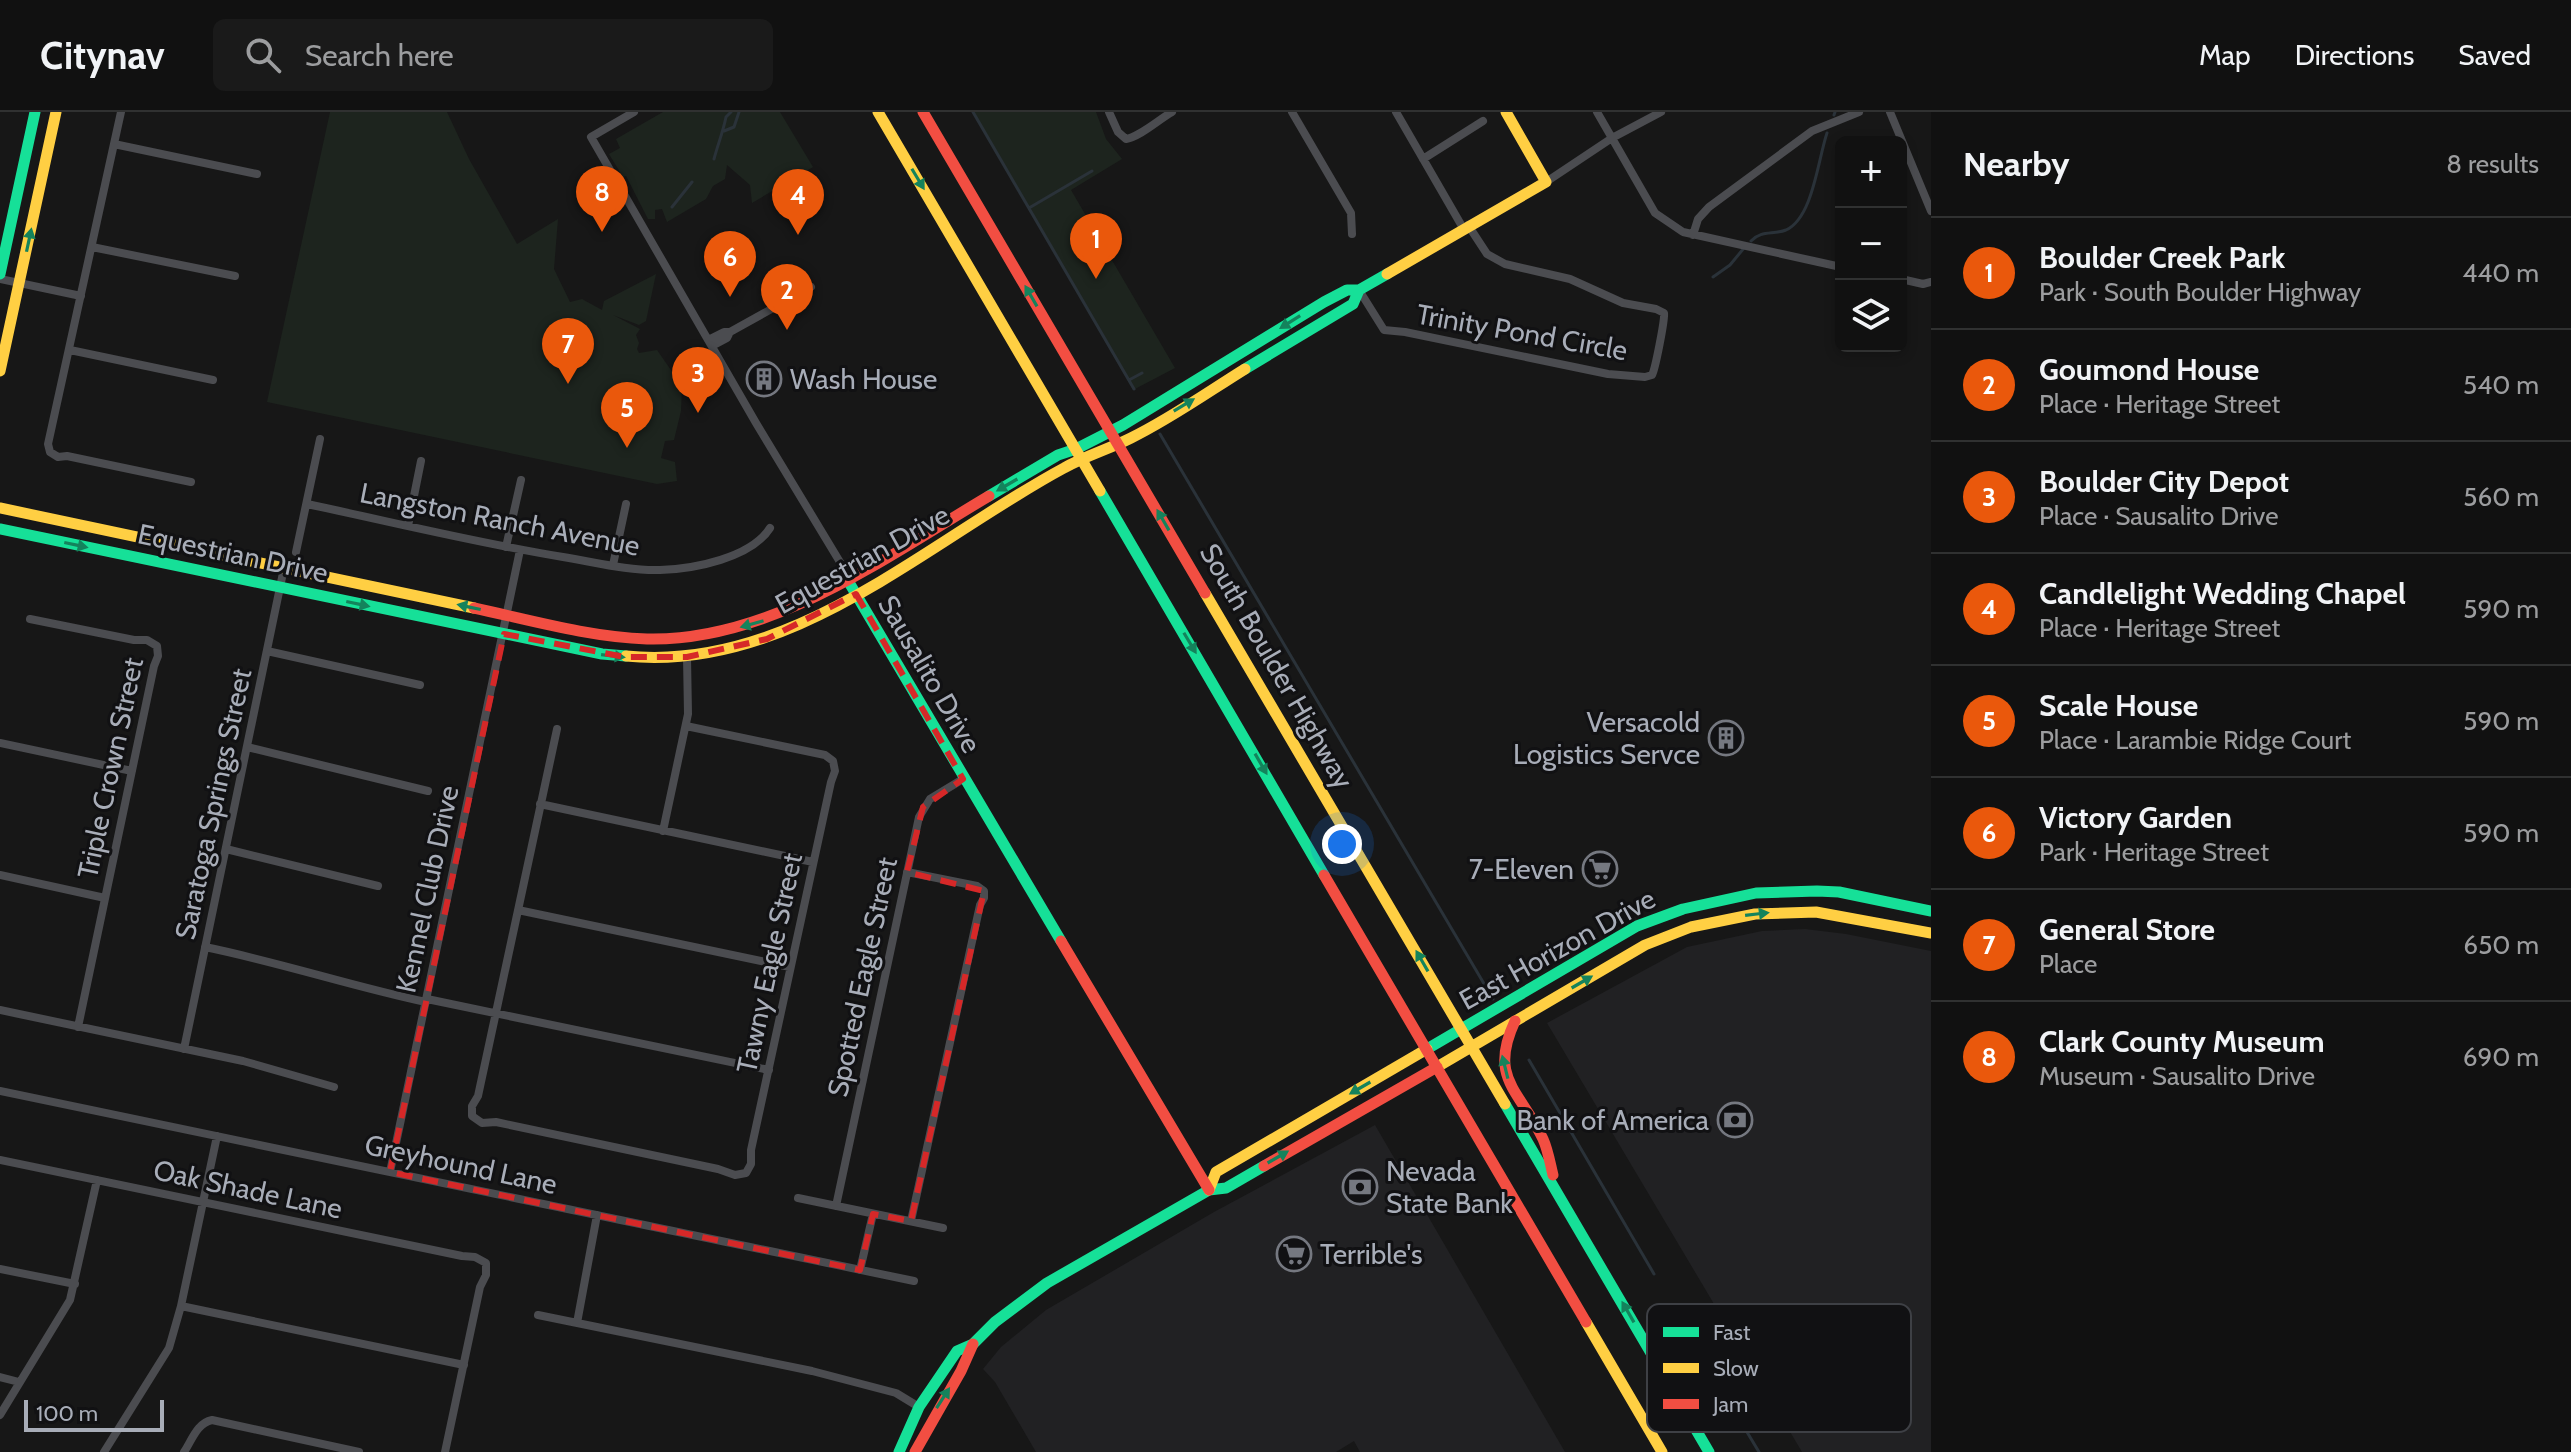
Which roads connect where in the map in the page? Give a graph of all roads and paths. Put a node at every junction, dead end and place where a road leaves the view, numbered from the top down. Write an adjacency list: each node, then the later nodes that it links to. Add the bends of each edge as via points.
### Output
1 (35, 112): 29 (main road)
2 (56, 112): 32 (main road, one-way to 2)
3 (121, 112): 18 (street)
4 (634, 112): 36 (street, Sausalito Drive, via 591,137)
5 (878, 112): 43 (main road, one-way to 43)
6 (923, 112): 40 (main road, South Boulder Highway, one-way to 6)
7 (1109, 112): 8 (street, via 1126,139)
8 (1172, 112)
9 (1292, 112): 24 (street, via 1351,213)
10 (1396, 112): 19 (street)
11 (1506, 112): 21 (main road)
12 (1597, 112): 17 (street)
13 (1661, 112): 17 (street)
14 (1859, 112): 25 (street, via 1812,131 1722,197 1698,219)
15 (1890, 112): 22 (street)
16 (1483, 121): 19 (street)
17 (1612, 138): 21 (street); 25 (street, via 1655,213)
18 (114, 144): 20 (street); 26 (street)
19 (1423, 159): 23 (street)
20 (257, 174)
21 (1546, 182): 23 (main road, Equestrian Drive)
22 (1931, 211)
23 (1466, 227): 34 (main road, Equestrian Drive); 34 (street, Trinity Pond Circle, via 1493,259 1570,279 1623,303 1664,313 1652,375 1608,374 1384,330)
24 (1352, 234)
25 (1693, 235): 27 (street)
26 (92, 247): 28 (street); 35 (street)
27 (1835, 266)
28 (235, 276)
29 (0, 277): 32 (street)
30 (1905, 280): 31 (street)
31 (1931, 282)
32 (19, 283): 35 (street); 38 (main road)
33 (811, 287): 36 (street)
34 (1359, 290): 40 (main road, Equestrian Drive, one-way to 40, via 1324,302); 42 (main road, Equestrian Drive, one-way to 34, via 1353,304)
35 (81, 296): 37 (street)
36 (710, 343): 59 (street, Sausalito Drive)
37 (70, 350): 39 (street); 47 (street, via 50,452)
38 (0, 371)
39 (213, 380)
40 (1109, 433): 42 (main road, South Boulder Highway); 43 (main road, Equestrian Drive)
41 (320, 439): 48 (street)
42 (1117, 445): 45 (main road, Equestrian Drive); 97 (main road, South Boulder Highway, one-way to 42)
43 (1076, 449): 45 (main road); 59 (main road, Equestrian Drive, one-way to 59)
44 (421, 461): 51 (street)
45 (1082, 461): 61 (main road, Equestrian Drive); 100 (main road, one-way to 100)
46 (521, 480): 54 (street)
47 (191, 482)
48 (307, 504): 51 (street, Langston Ranch Avenue); 56 (street)
49 (626, 504): 57 (street)
50 (0, 508): 58 (main road, Equestrian Drive)
51 (408, 526): 54 (street, Langston Ranch Avenue)
52 (770, 528): 57 (street, Langston Ranch Avenue, via 747,550 711,563 659,570)
53 (0, 529): 60 (main road, Equestrian Drive, one-way to 60)
54 (506, 547): 55 (street, Langston Ranch Avenue)
55 (520, 550): 57 (street, Langston Ranch Avenue); 62 (street, Kennel Club Drive)
56 (296, 552)
57 (613, 565)
58 (284, 568): 60 (street, Saratoga Springs Street); 62 (main road, Equestrian Drive, one-way to 58)
59 (847, 579): 61 (main road, Sausalito Drive); 62 (main road, Equestrian Drive, one-way to 62, via 762,622 685,638 628,638)
60 (280, 587): 64 (main road, Equestrian Drive, one-way to 64); 65 (street, Saratoga Springs Street)
61 (856, 594): 66 (main road, Equestrian Drive, via 767,639); 73 (main road, Sausalito Drive)
62 (508, 615): 64 (street, Kennel Club Drive)
63 (30, 619): 72 (street, Triple Crown Street, via 157,646)
64 (504, 634): 66 (main road, Equestrian Drive, one-way to 66, via 625,657); 92 (street, Kennel Club Drive)
65 (267, 651): 67 (street); 71 (street, Saratoga Springs Street)
66 (687, 657): 68 (street)
67 (420, 685)
68 (686, 726): 76 (street); 78 (street, Tawny Eagle Street, via 833,761)
69 (557, 729): 75 (street)
70 (0, 743): 72 (street)
71 (247, 747): 74 (street); 77 (street, Saratoga Springs Street)
72 (132, 771): 83 (street, Triple Crown Street)
73 (963, 779): 79 (street, Spotted Eagle Street, via 923,807); 110 (main road, Sausalito Drive)
74 (428, 791)
75 (540, 804): 76 (street); 84 (street)
76 (663, 831): 78 (street)
77 (226, 849): 81 (street); 90 (street, Saratoga Springs Street)
78 (813, 862): 91 (street, Tawny Eagle Street)
79 (907, 872): 113 (street, Spotted Eagle Street); 116 (street, via 984,891)
80 (0, 875): 83 (street)
81 (378, 886)
82 (1839, 892): 85 (main road, East Horizon Drive); 86 (main road, East Horizon Drive, via 1756,893); 87 (main road)
83 (105, 898): 96 (street, Triple Crown Street)
84 (518, 910): 91 (street); 94 (street)
85 (1931, 911)
86 (1667, 915): 89 (main road); 97 (main road, East Horizon Drive, via 1637,926)
87 (1837, 915): 88 (main road, East Horizon Drive); 89 (main road, East Horizon Drive, one-way to 87, via 1755,914)
88 (1931, 933)
89 (1666, 935): 95 (main road, East Horizon Drive, one-way to 89)
90 (205, 947): 92 (street); 99 (street, Saratoga Springs Street)
91 (790, 967): 102 (street, Tawny Eagle Street)
92 (426, 1000): 94 (street); 107 (street, Kennel Club Drive)
93 (0, 1010): 96 (street)
94 (496, 1013): 102 (street); 102 (street, Tawny Eagle Street, via 472,1106 472,1116 482,1123 735,1175 746,1173)
95 (1515, 1021): 98 (main road, East Horizon Drive); 109 (main road, one-way to 95, via 1544,1141 1501,1062)
96 (78, 1027): 99 (street)
97 (1462, 1028): 98 (main road, South Boulder Highway); 100 (main road, East Horizon Drive)
98 (1472, 1046): 101 (main road, East Horizon Drive); 109 (main road, South Boulder Highway)
99 (184, 1049): 103 (street)
100 (1427, 1049): 101 (main road); 110 (main road, East Horizon Drive, one-way to 110, via 1216,1172)
101 (1437, 1067): 110 (main road, East Horizon Drive, one-way to 101, via 1226,1188); 132 (main road)
102 (769, 1070)
103 (334, 1087)
104 (0, 1091): 105 (street, Greyhound Lane)
105 (217, 1136): 107 (street, Greyhound Lane); 112 (street)
106 (0, 1160): 108 (street, Oak Shade Lane)
107 (390, 1172): 115 (street, Greyhound Lane)
108 (97, 1180): 112 (street, Oak Shade Lane); 121 (street)
109 (1556, 1189): 126 (main road, South Boulder Highway, one-way to 109)
110 (1209, 1190): 125 (main road, via 1047,1283)
111 (798, 1198): 113 (street)
112 (203, 1202): 122 (street); 127 (street, Oak Shade Lane, via 486,1263)
113 (836, 1206): 114 (street)
114 (873, 1214): 116 (street); 119 (street)
115 (597, 1215): 119 (street, Greyhound Lane); 124 (street)
116 (911, 1221): 117 (street)
117 (943, 1228)
118 (0, 1269): 121 (street)
119 (860, 1270): 120 (street, Greyhound Lane)
120 (914, 1281)
121 (75, 1284): 129 (street, via 65,1312)
122 (181, 1306): 127 (street); 135 (street, via 162,1363)
123 (538, 1315): 124 (street)
124 (577, 1323): 130 (street, via 812,1371 896,1393)
125 (973, 1344): 130 (main road, via 957,1351); 140 (main road, one-way to 125)
126 (1647, 1345)
127 (464, 1365): 138 (street)
128 (0, 1377): 129 (street)
129 (19, 1382): 131 (street)
130 (919, 1407): 139 (main road)
131 (0, 1415)
132 (1647, 1426)
133 (1650, 1432): 141 (main road)
134 (1697, 1432): 142 (main road, South Boulder Highway, one-way to 134)
135 (104, 1452)
136 (184, 1452): 137 (street, via 197,1429 212,1420)
137 (359, 1452)
138 (445, 1452)
139 (899, 1452)
140 (915, 1452)
141 (1662, 1452)
142 (1709, 1452)

